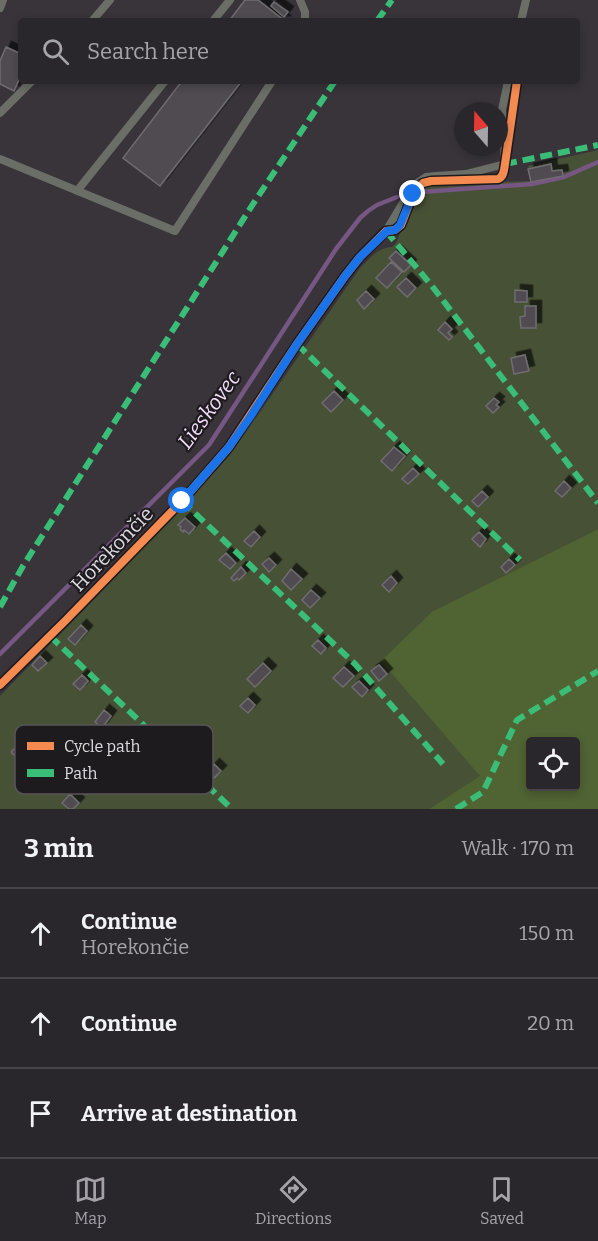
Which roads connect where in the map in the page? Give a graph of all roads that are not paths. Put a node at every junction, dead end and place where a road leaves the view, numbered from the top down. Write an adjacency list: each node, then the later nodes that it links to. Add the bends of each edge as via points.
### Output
1 (3, 0): 6 (lane)
2 (110, 0): 7 (lane)
3 (230, 0): 8 (lane)
4 (300, 0): 9 (lane)
5 (526, 0): 10 (lane)
6 (0, 8)
7 (95, 18)
8 (215, 18)
9 (305, 18)
10 (522, 18)
11 (29, 84): 15 (lane)
12 (163, 84): 17 (lane)
13 (270, 84): 17 (lane, via 175,231)
14 (507, 84): 18 (lane, Horekončie, via 502,110 505,164 466,174 426,177 413,186 387,231 345,276 229,447 182,501)
15 (0, 113)
16 (0, 159): 17 (lane)
17 (77, 191)
18 (0, 685)

